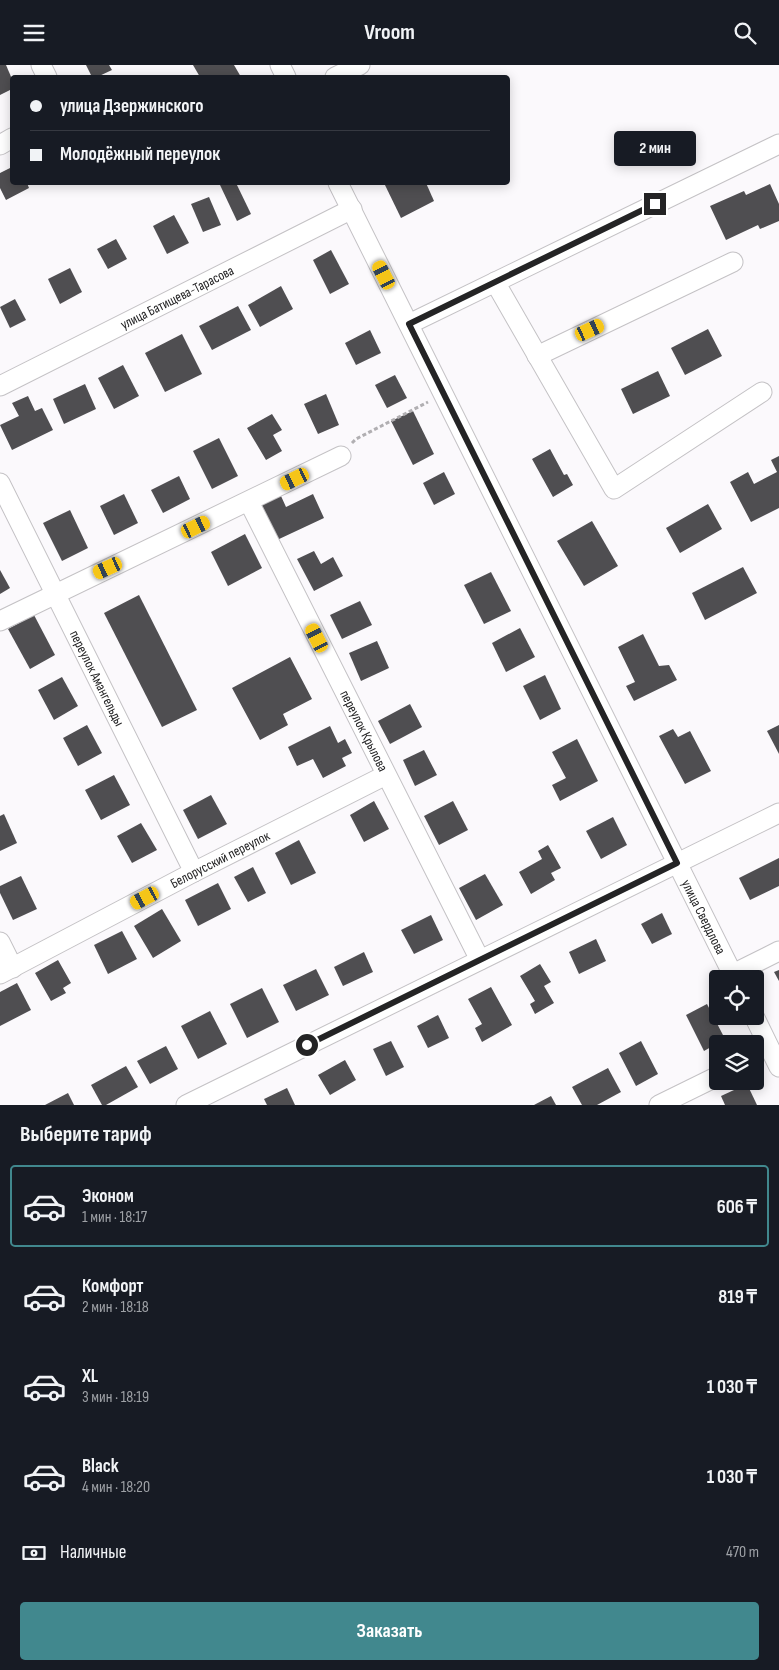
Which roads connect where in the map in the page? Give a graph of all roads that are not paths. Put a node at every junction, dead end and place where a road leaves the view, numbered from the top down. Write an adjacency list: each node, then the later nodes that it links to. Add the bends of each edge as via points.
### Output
1 (360, 65): 2 (street)
2 (339, 75)
3 (779, 144): 7 (street)
4 (339, 185): 5 (street, улица Свердлова)
5 (352, 209): 8 (street, улица Свердлова); 10 (street, улица Батищева-Тарасова)
6 (733, 263): 9 (street)
7 (495, 283): 8 (street); 9 (street)
8 (409, 324): 19 (street, улица Свердлова)
9 (537, 356): 11 (street, via 614,489)
10 (0, 386)
11 (762, 393)
12 (341, 456): 14 (street)
13 (0, 483): 15 (street, переулок Амангельды)
14 (249, 502): 15 (street); 17 (street, переулок Крылова)
15 (56, 593): 16 (street); 20 (street, переулок Амангельды)
16 (0, 621)
17 (386, 775): 20 (street, Белорусский переулок); 23 (street, переулок Крылова)
18 (779, 813): 19 (street)
19 (677, 863): 23 (street); 24 (street, улица Свердлова)
20 (194, 872): 26 (street, Белорусский переулок)
21 (0, 942): 26 (street)
22 (779, 951): 25 (street)
23 (480, 960): 30 (street)
24 (731, 970)
25 (745, 970)
26 (6, 971)
27 (764, 1055): 28 (street)
28 (779, 1067)
29 (709, 1080): 31 (street)
30 (186, 1105)
31 (660, 1105)

